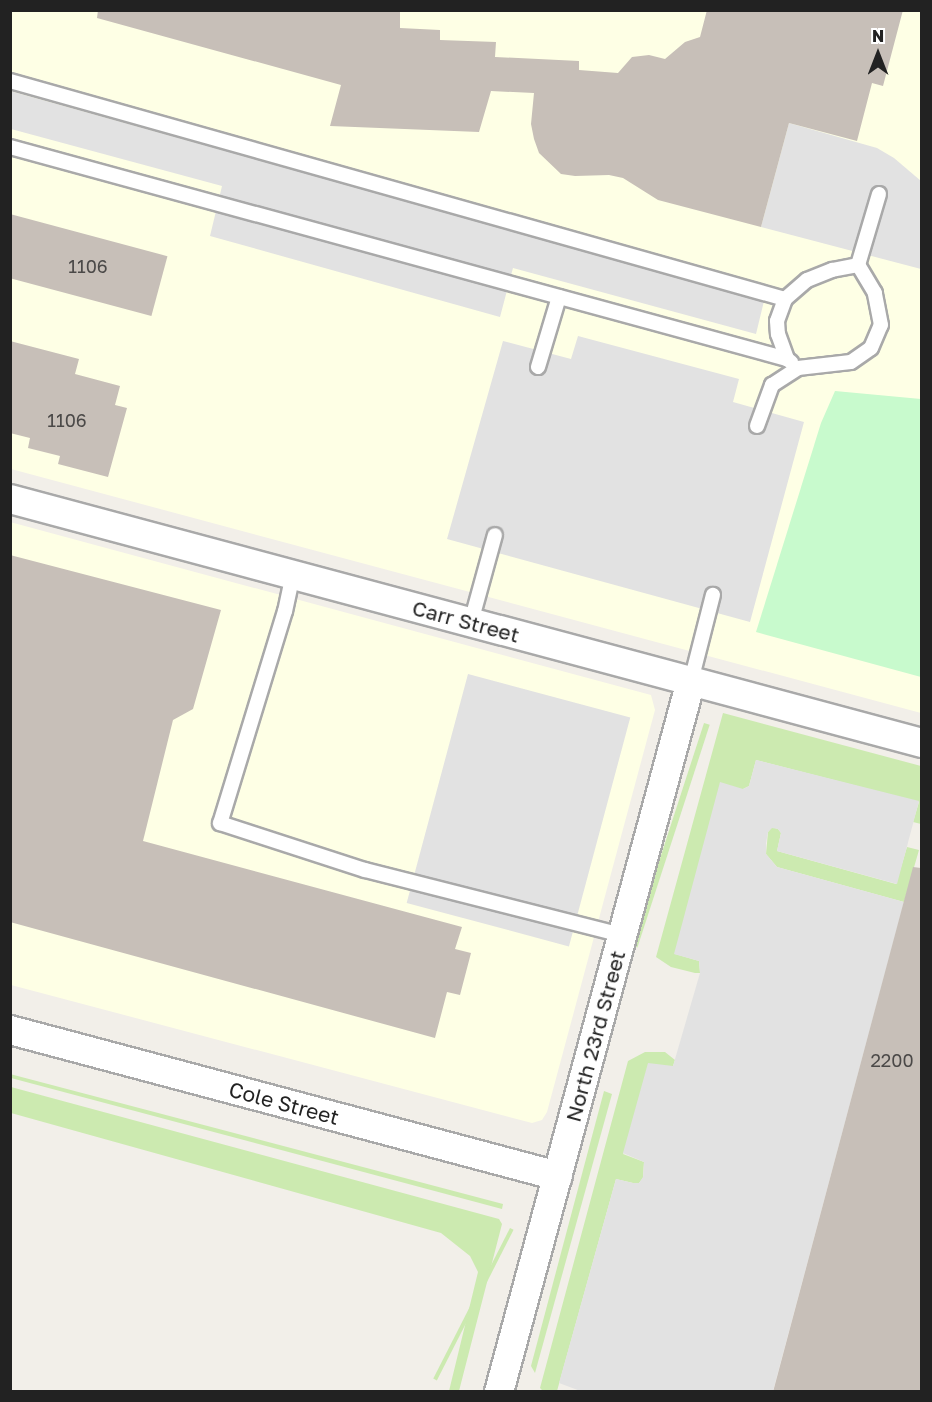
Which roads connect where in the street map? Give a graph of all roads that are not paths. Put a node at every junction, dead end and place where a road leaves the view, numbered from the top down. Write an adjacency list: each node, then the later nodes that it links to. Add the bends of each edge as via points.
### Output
1 (10, 81): 6 (lane)
2 (10, 147): 5 (lane)
3 (879, 194): 4 (lane)
4 (858, 265): 6 (lane, via 807,280); 7 (lane, via 875,293 881,326 871,348 851,362)
5 (559, 297): 7 (lane); 8 (lane)
6 (785, 299): 7 (lane, via 777,321 778,334)
7 (792, 363): 9 (lane, via 772,384)
8 (538, 367)
9 (758, 426)
10 (10, 499): 12 (street, Carr Street)
11 (495, 535): 14 (lane)
12 (293, 574): 14 (street, Carr Street); 17 (lane, via 220,823 365,870)
13 (713, 595): 15 (lane)
14 (471, 622): 15 (street, Carr Street)
15 (691, 681): 16 (street, Carr Street); 17 (street, North 23rd Street)
16 (921, 743)
17 (622, 935): 19 (street, North 23rd Street)
18 (10, 1030): 19 (street, Cole Street)
19 (558, 1176): 20 (street, North 23rd Street)
20 (499, 1392)

